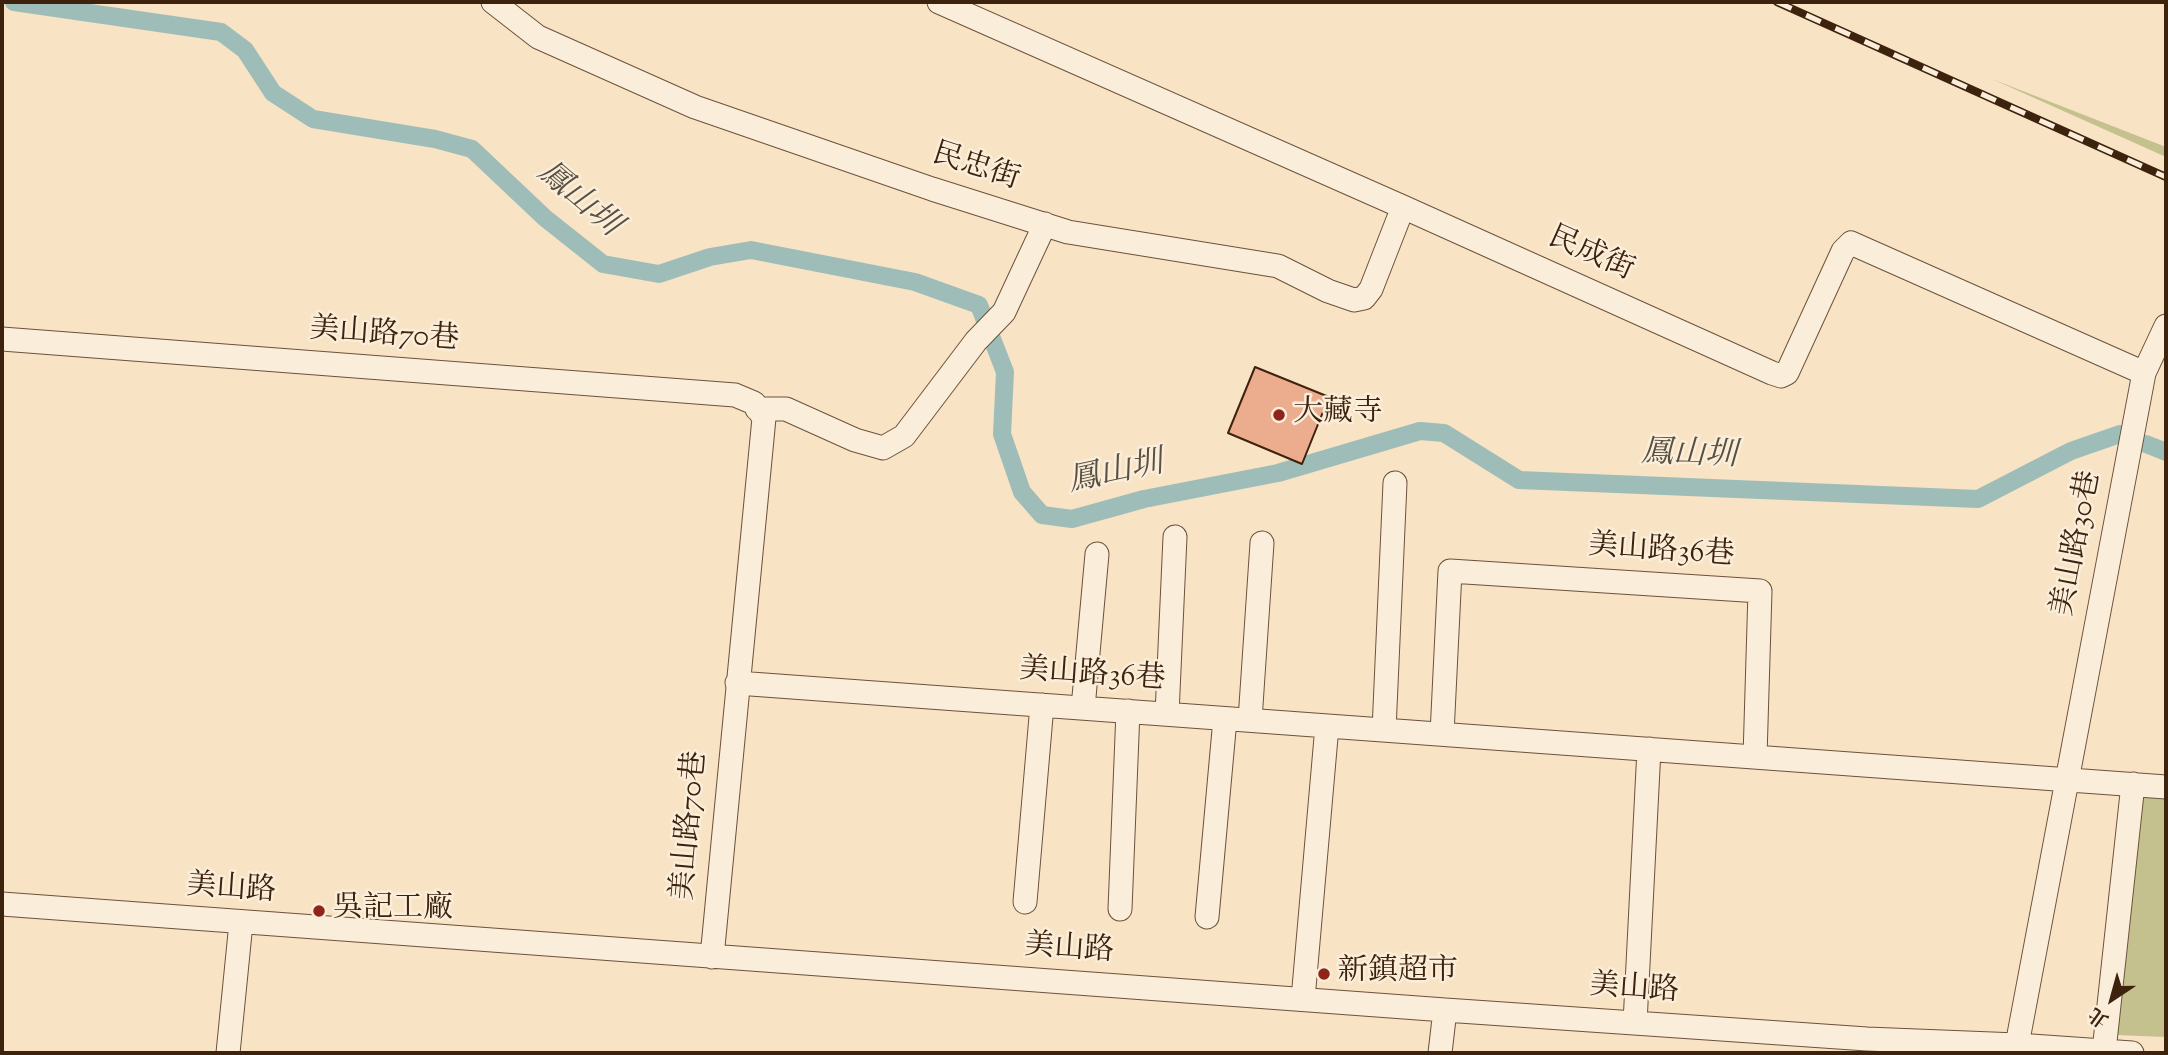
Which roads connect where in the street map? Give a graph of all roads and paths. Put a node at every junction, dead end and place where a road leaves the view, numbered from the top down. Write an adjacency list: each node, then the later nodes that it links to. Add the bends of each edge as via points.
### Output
1 (493, 2): 4 (street, 民忠街, via 538,37 695,107)
2 (939, 2): 3 (street, 民成街)
3 (1403, 206): 4 (street, 民忠街, via 1371,289 1364,298 1354,300 1278,266 1068,232); 7 (street, 民成街, via 1781,376 1787,373 1843,251 1851,243)
4 (1045, 224): 8 (street, 美山路70巷, via 1004,312 976,341 904,436 883,448 786,409)
5 (2166, 326): 7 (street, 美山路30巷)
6 (2, 340): 8 (street, 美山路70巷, via 736,396 754,403)
7 (2144, 373): 25 (street, 美山路30巷)
8 (757, 409): 13 (street, 美山路70巷, via 764,418)
9 (1395, 483): 21 (street)
10 (1175, 537): 17 (street)
11 (1262, 543): 19 (street)
12 (1097, 554): 15 (street)
13 (737, 683): 14 (street, 美山路36巷); 33 (street, 美山路70巷)
14 (1042, 705): 15 (street, 美山路36巷); 28 (street)
15 (1083, 708): 16 (street, 美山路36巷)
16 (1128, 711): 17 (street, 美山路36巷); 30 (street)
17 (1167, 714): 18 (street, 美山路36巷)
18 (1225, 719): 19 (street, 美山路36巷); 31 (street)
19 (1250, 720): 20 (street, 美山路36巷)
20 (1326, 726): 21 (street, 美山路36巷); 34 (street)
21 (1384, 730): 22 (street, 美山路36巷)
22 (1442, 734): 23 (street, 美山路36巷); 24 (street, 美山路36巷, via 1450,571 1760,591)
23 (1649, 749): 24 (street, 美山路36巷); 36 (street)
24 (1755, 757): 25 (street)
25 (2066, 779): 26 (street); 37 (street, 美山路30巷)
26 (2133, 785): 27 (street); 38 (street)
27 (2166, 787)
28 (1025, 902)
29 (2, 904): 32 (street, 美山路)
30 (1119, 909)
31 (1207, 917)
32 (241, 923): 33 (street, 美山路); 39 (street)
33 (712, 957): 34 (street, 美山路)
34 (1303, 999): 35 (street, 美山路)
35 (1445, 1010): 36 (street, 美山路); 40 (street)
36 (1635, 1023): 37 (street, 美山路)
37 (2017, 1045): 38 (street, 美山路)
38 (2104, 1051): 41 (street, 美山路)
39 (228, 1053)
40 (1440, 1053)
41 (2132, 1053)

